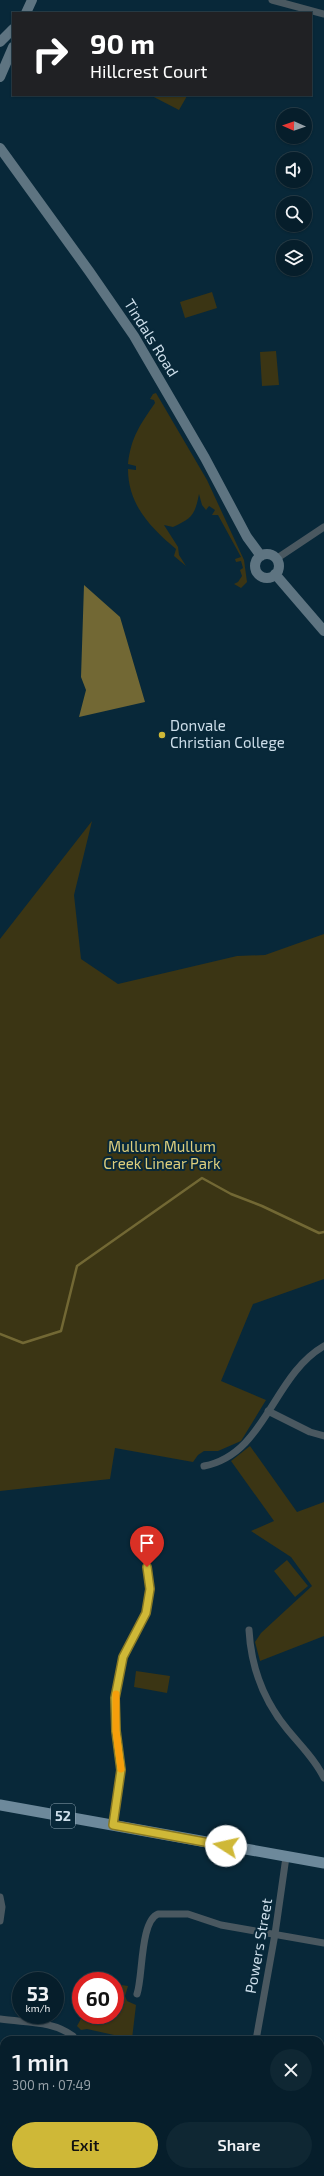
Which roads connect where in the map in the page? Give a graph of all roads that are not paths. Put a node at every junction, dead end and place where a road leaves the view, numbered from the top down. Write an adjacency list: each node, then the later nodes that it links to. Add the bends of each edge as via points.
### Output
1 (32, 0): 3 (main road)
2 (272, 0): 4 (street)
3 (26, 12)
4 (324, 14)
5 (12, 30): 6 (main road)
6 (0, 42)
7 (12, 47): 9 (main road)
8 (12, 48): 10 (main road)
9 (0, 59)
10 (0, 78)
11 (0, 148): 13 (main road, Tindals Road, via 134,336)
12 (324, 527): 14 (street)
13 (260, 556): 14 (main road, via 267,554); 15 (main road, via 255,566 257,574 268,578)
14 (276, 559): 15 (main road, via 279,567)
15 (275, 574): 16 (main road)
16 (324, 631)
17 (324, 1346): 18 (street, via 297,1368)
18 (268, 1411): 19 (street, via 310,1432); 20 (street, via 251,1437 234,1454 217,1464)
19 (324, 1436)
20 (204, 1466)
21 (147, 1567): 25 (street, via 150,1589 146,1613 123,1657 115,1698 121,1770)
22 (249, 1630): 23 (street, via 250,1652 267,1696 282,1723 313,1759)
23 (324, 1778)
24 (0, 1804): 25 (main road, 52)
25 (113, 1825): 26 (main road, 52)
26 (286, 1857): 27 (main road, 52); 30 (street, Powers Street)
27 (324, 1863)
28 (0, 1896): 29 (street)
29 (0, 1921)
30 (275, 1934): 31 (street); 32 (street, via 221,1925 188,1914 163,1913 154,1916 143,1951); 35 (street, Powers Street)
31 (324, 1943)
32 (137, 1994)
33 (0, 2019): 34 (street, via 46,2024 66,2030)
34 (73, 2036)
35 (257, 2036)

